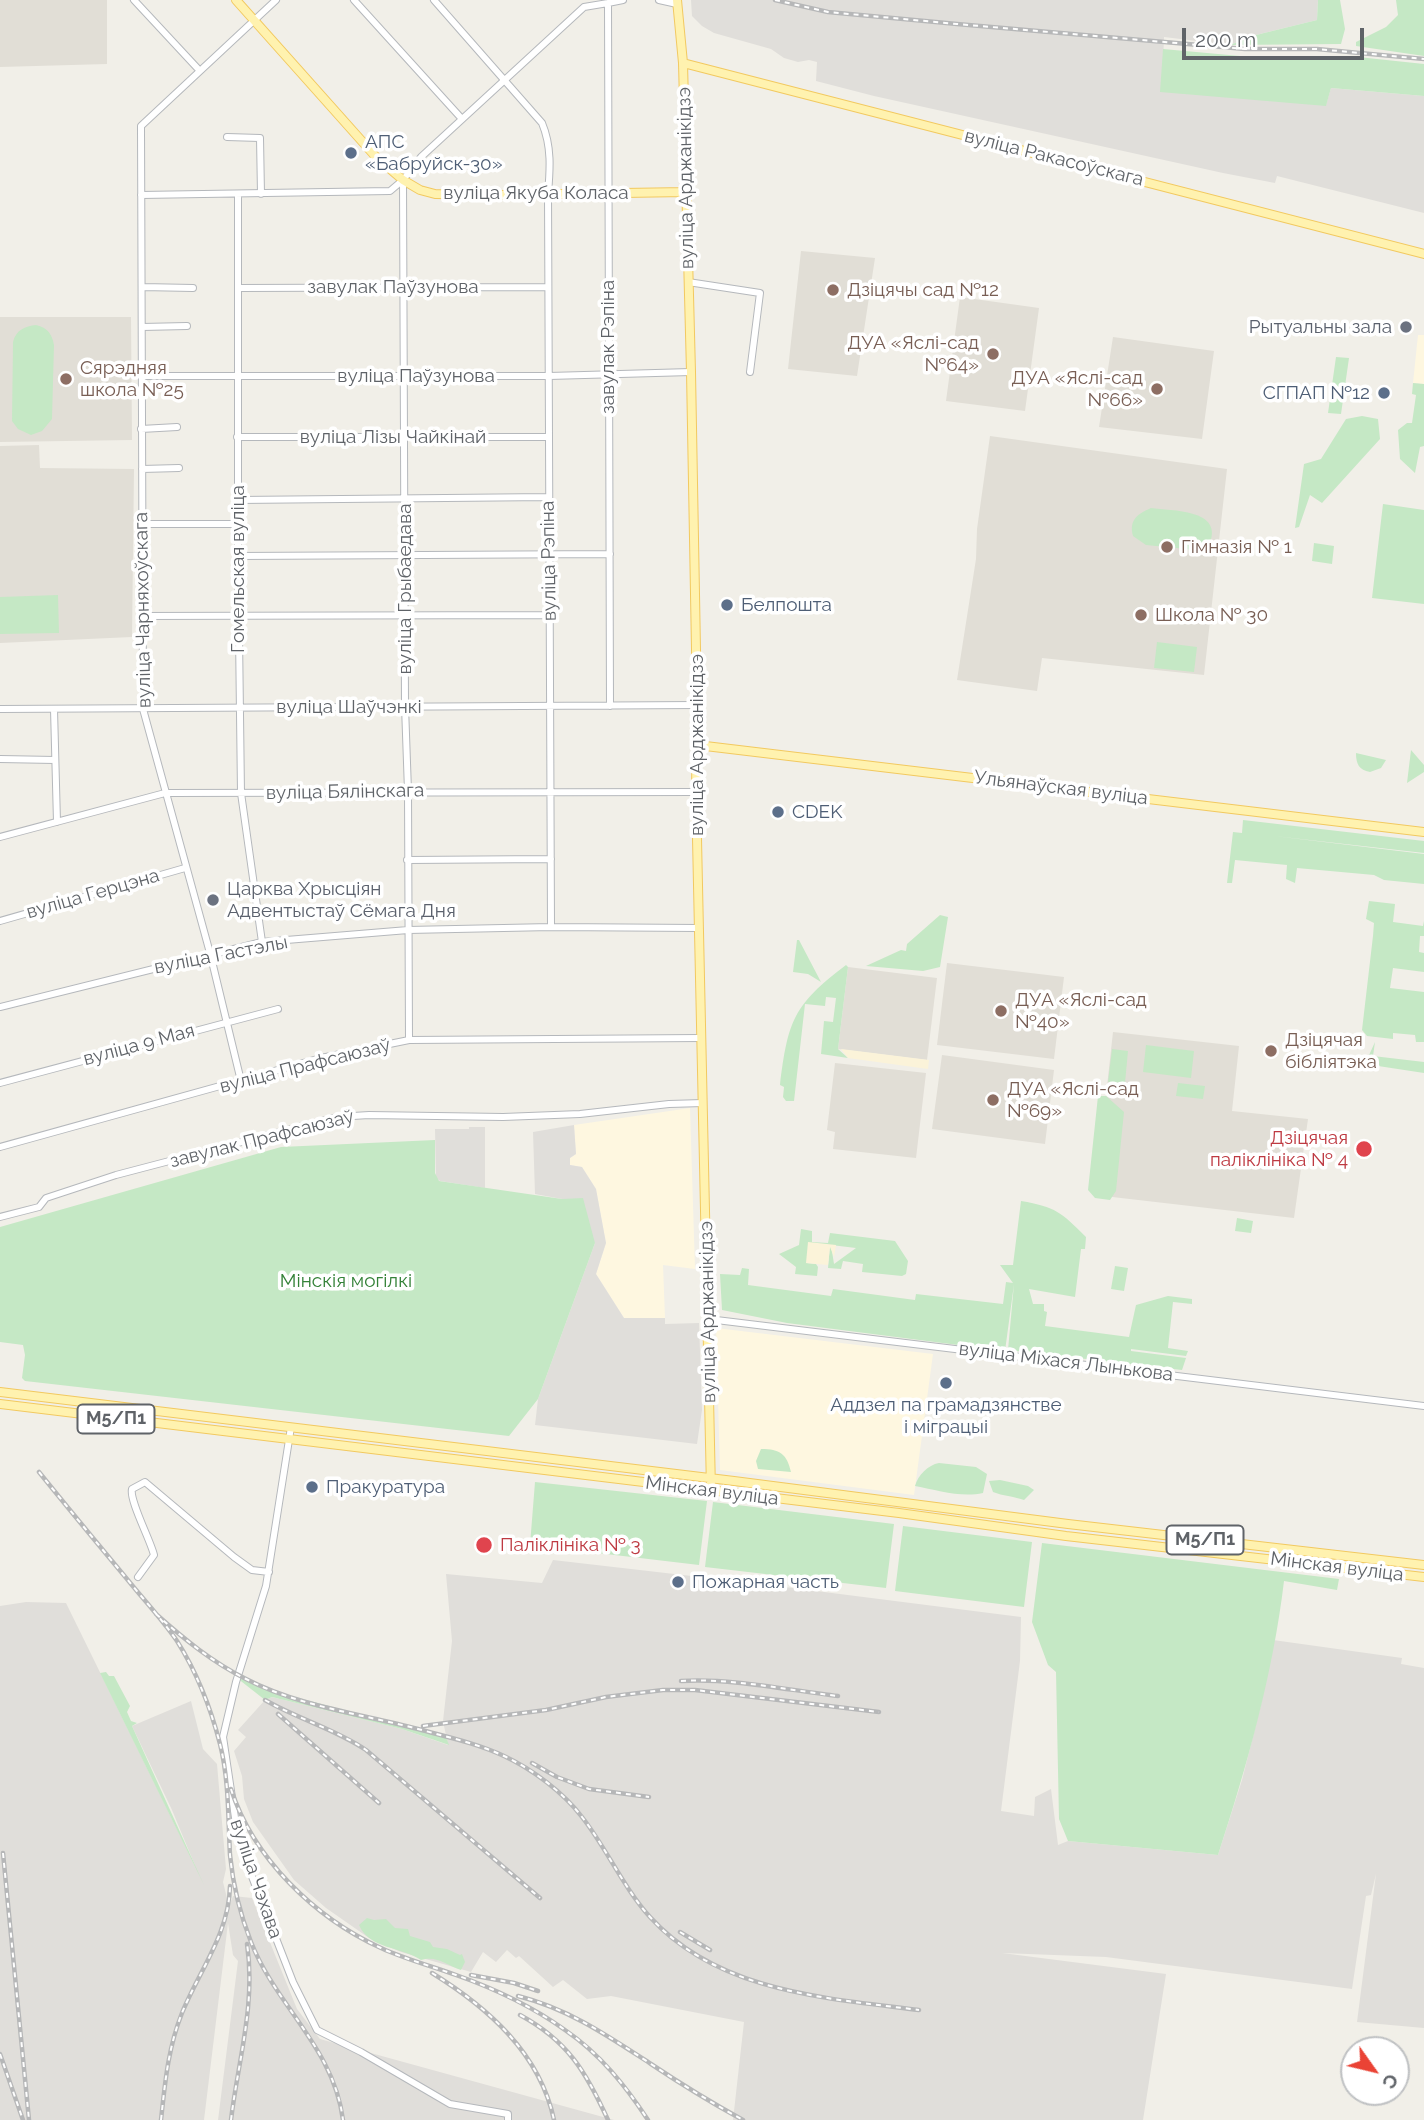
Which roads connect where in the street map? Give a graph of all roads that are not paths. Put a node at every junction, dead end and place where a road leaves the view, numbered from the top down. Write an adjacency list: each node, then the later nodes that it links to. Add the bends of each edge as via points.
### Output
1 (134, 0): 12 (street)
2 (236, 0): 10 (main road, вуліца Якуба Коласа)
3 (275, 0): 10 (street)
4 (354, 0): 14 (street)
5 (434, 0): 13 (street, вуліца Рэпіна)
6 (623, 0): 9 (street)
7 (659, 0): 8 (street)
8 (677, 2): 11 (main road, вуліца Арджанікідзэ)
9 (608, 3): 13 (street, via 584,7); 18 (street, завулак Рэпіна)
10 (253, 19): 12 (street); 16 (main road, вуліца Якуба Коласа)
11 (683, 63): 17 (main road, вуліца Арджанікідзэ); 23 (main road, вуліца Ракасоўскага)
12 (200, 71): 21 (street, вуліца Чарняхоўскага, via 141,126)
13 (506, 80): 14 (street); 20 (street, вуліца Рэпіна, via 542,123 551,161)
14 (462, 119): 16 (street)
15 (227, 137): 19 (street, via 260,138)
16 (403, 180): 19 (street, via 390,191); 20 (main road, вуліца Якуба Коласа, via 435,194); 26 (street, вуліца Грыбаедава)
17 (686, 192): 18 (main road, вуліца Якуба Коласа); 24 (main road, вуліца Арджанікідзэ)
18 (608, 193): 20 (main road, вуліца Якуба Коласа); 34 (street, завулак Рэпіна)
19 (261, 194): 22 (street)
20 (548, 194): 27 (street, вуліца Рэпіна)
21 (141, 195): 22 (street); 25 (street, вуліца Чарняхоўскага)
22 (238, 195): 29 (street, Гомельская вуліца)
23 (1424, 254)
24 (688, 282): 32 (main road, вуліца Арджанікідзэ); 33 (street, via 760,293)
25 (142, 287): 28 (street); 31 (street, вуліца Чарняхоўскага)
26 (402, 287): 27 (street, завулак Паўзунова); 29 (street, завулак Паўзунова); 36 (street, вуліца Грыбаедава)
27 (548, 287): 37 (street, вуліца Рэпіна)
28 (193, 288)
29 (238, 288): 38 (street, Гомельская вуліца)
30 (187, 326): 31 (street)
31 (142, 327): 35 (street, вуліца Чарняхоўскага)
32 (691, 372): 34 (street, вуліца Паўзунова); 59 (main road, вуліца Арджанікідзэ)
33 (750, 373)
34 (608, 375): 37 (street, вуліца Паўзунова); 51 (street, завулак Рэпіна)
35 (141, 376): 38 (street, вуліца Паўзунова); 40 (street, вуліца Чарняхоўскага)
36 (405, 376): 37 (street, вуліца Паўзунова); 38 (street, вуліца Паўзунова); 41 (street, вуліца Грыбаедава)
37 (549, 376): 43 (street, вуліца Рэпіна)
38 (237, 377): 42 (street, Гомельская вуліца)
39 (177, 427): 40 (street)
40 (141, 429): 45 (street, вуліца Чарняхоўскага)
41 (404, 436): 42 (street, вуліца Лізы Чайкінай); 43 (street, вуліца Лізы Чайкінай); 47 (street, вуліца Грыбаедава)
42 (237, 437): 48 (street, Гомельская вуліца)
43 (549, 437): 46 (street, вуліца Рэпіна)
44 (178, 468): 45 (street)
45 (142, 469): 49 (street, вуліца Чарняхоўскага)
46 (549, 497): 47 (street); 54 (street, вуліца Рэпіна)
47 (405, 498): 48 (street); 53 (street, вуліца Грыбаедава)
48 (238, 499): 50 (street, Гомельская вуліца)
49 (141, 524): 50 (street); 58 (street, вуліца Чарняхоўскага)
50 (238, 524): 52 (street, Гомельская вуліца)
51 (610, 554): 54 (street); 62 (street, завулак Рэпіна)
52 (237, 555): 53 (street); 55 (street, Гомельская вуліца)
53 (405, 556): 54 (street); 56 (street, вуліца Грыбаедава)
54 (550, 556): 57 (street, вуліца Рэпіна)
55 (238, 614): 56 (street); 58 (street); 63 (street, Гомельская вуліца)
56 (405, 615): 57 (street); 60 (street, вуліца Грыбаедава)
57 (550, 615): 61 (street, вуліца Рэпіна)
58 (141, 616): 66 (street, вуліца Чарняхоўскага)
59 (697, 705): 62 (street, вуліца Шаўчэнкі); 67 (main road, вуліца Арджанікідзэ)
60 (405, 706): 61 (street, вуліца Шаўчэнкі); 63 (street, вуліца Шаўчэнкі); 71 (street, вуліца Грыбаедава)
61 (550, 706): 62 (street, вуліца Шаўчэнкі); 70 (street, вуліца Рэпіна)
62 (610, 706)
63 (239, 707): 66 (street, вуліца Шаўчэнкі); 74 (street, Гомельская вуліца)
64 (0, 709): 65 (street, вуліца Шаўчэнкі)
65 (54, 709): 66 (street, вуліца Шаўчэнкі); 69 (street)
66 (142, 709): 73 (street, вуліца Чарняхоўскага)
67 (697, 745): 72 (main road, вуліца Арджанікідзэ); 76 (main road, Ульянаўская вуліца)
68 (0, 759): 69 (street)
69 (55, 760): 75 (street)
70 (550, 790): 71 (street, вуліца Бялінскага); 72 (street, вуліца Бялінскага); 78 (street, вуліца Рэпіна)
71 (408, 791): 74 (street, вуліца Бялінскага); 79 (street, вуліца Грыбаедава)
72 (695, 792): 83 (main road, вуліца Арджанікідзэ)
73 (165, 793): 74 (street, вуліца Бялінскага); 75 (street, вуліца Бялінскага); 80 (street, вуліца Чарняхоўскага)
74 (240, 793): 85 (street, Гомельская вуліца)
75 (57, 822): 77 (street, вуліца Бялінскага)
76 (1424, 832)
77 (0, 838)
78 (551, 859): 79 (street); 82 (street, вуліца Рэпіна)
79 (407, 860): 84 (street, вуліца Грыбаедава)
80 (185, 868): 81 (street, вуліца Герцэна); 86 (street, вуліца Чарняхоўскага)
81 (0, 921)
82 (551, 927): 83 (street, вуліца Гастэлы); 84 (street, вуліца Гастэлы)
83 (699, 928): 90 (main road, вуліца Арджанікідзэ)
84 (408, 930): 85 (street, вуліца Гастэлы); 91 (street, вуліца Грыбаедава)
85 (262, 942): 86 (street, вуліца Гастэлы)
86 (210, 953): 87 (street, вуліца Гастэлы); 89 (street, вуліца Чарняхоўскага)
87 (0, 1007)
88 (278, 1009): 89 (street, вуліца 9 Мая)
89 (227, 1021): 92 (street, вуліца Чарняхоўскага); 93 (street, вуліца 9 Мая)
90 (701, 1038): 91 (street, вуліца Прафсаюзаў); 94 (main road, вуліца Арджанікідзэ)
91 (410, 1040): 92 (street, вуліца Прафсаюзаў)
92 (241, 1081): 95 (street, вуліца Прафсаюзаў)
93 (0, 1083)
94 (703, 1103): 96 (street, завулак Прафсаюзаў, via 503,1117 348,1115 116,1175 46,1198 39,1207); 97 (main road, вуліца Арджанікідзэ)
95 (0, 1147)
96 (0, 1217)
97 (708, 1319): 100 (street, вуліца Міхася Лынькова); 103 (main road, вуліца Арджанікідзэ)
98 (0, 1392): 101 (main road, Мінская вуліца / М5/П1)
99 (0, 1404): 102 (main road, Мінская вуліца / М5/П1)
100 (1424, 1406)
101 (291, 1427): 102 (street, вуліца Чэхава); 103 (main road, Мінская вуліца / М5/П1)
102 (289, 1440): 104 (main road, Мінская вуліца / М5/П1); 110 (street, вуліца Чэхава)
103 (711, 1478): 104 (main road, вуліца Арджанікідзэ); 105 (main road, Мінская вуліца / М5/П1)
104 (711, 1490): 106 (main road, Мінская вуліца / М5/П1)
105 (990, 1514): 106 (main road, via 994,1518); 107 (main road, Мінская вуліца / М5/П1)
106 (990, 1525): 109 (main road, Мінская вуліца / М5/П1)
107 (1347, 1557): 108 (main road, Мінская вуліца / М5/П1); 109 (main road)
108 (1424, 1565)
109 (1345, 1569): 112 (main road, Мінская вуліца / М5/П1)
110 (268, 1572): 111 (street, via 252,1570 234,1557 145,1482 132,1489 130,1497 154,1555); 113 (street, вуліца Чэхава, via 223,1737 237,1831 293,1982 317,2030 450,2104 509,2114)
111 (138, 1577)
112 (1424, 1577)
113 (508, 2120)

